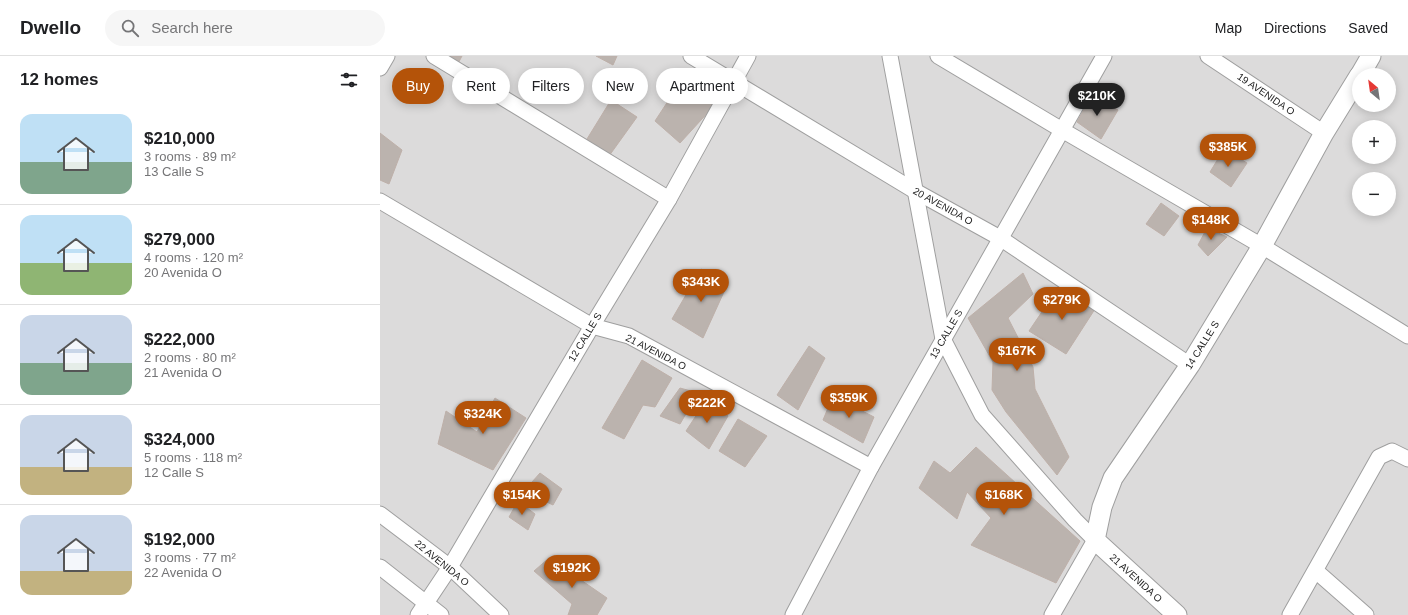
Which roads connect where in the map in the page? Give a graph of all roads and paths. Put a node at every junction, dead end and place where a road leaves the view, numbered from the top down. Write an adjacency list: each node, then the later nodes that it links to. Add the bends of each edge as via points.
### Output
1 (387, 56): 10 (street)
2 (434, 56): 20 (street)
3 (691, 56): 11 (street, 20 AVENIDA O)
4 (748, 56): 12 (street, 12 CALLE S)
5 (890, 56): 19 (street)
6 (938, 56): 17 (street)
7 (1104, 56): 17 (street, 13 CALLE S)
8 (1208, 56): 18 (street, 19 AVENIDA O)
9 (1371, 56): 13 (street, 14 CALLE S)
10 (380, 68)
11 (711, 68)
12 (742, 68)
13 (1363, 68)
14 (1352, 87): 18 (street, 14 CALLE S)
15 (748, 90): 19 (street, 20 AVENIDA O)
16 (722, 104): 20 (street, 12 CALLE S)
17 (1062, 130): 22 (street, 13 CALLE S); 23 (street)
18 (1324, 133): 23 (street, 14 CALLE S)
19 (915, 191): 22 (street, 20 AVENIDA O); 26 (street)
20 (669, 199): 24 (street, 12 CALLE S)
21 (380, 202): 24 (street, 21 AVENIDA O)
22 (1000, 238): 26 (street, 13 CALLE S); 27 (street, 20 AVENIDA O)
23 (1262, 246): 25 (street); 27 (street, 14 CALLE S)
24 (592, 326): 29 (street, 21 AVENIDA O, via 629,336); 33 (street, 12 CALLE S)
25 (1408, 336)
26 (943, 339): 29 (street, 13 CALLE S); 31 (street, via 982,415)
27 (1190, 365): 31 (street, 14 CALLE S, via 1113,478 1102,507)
28 (1408, 459): 34 (street, via 1392,451 1379,457)
29 (871, 467): 38 (street, 13 CALLE S)
30 (380, 514): 33 (street, 22 AVENIDA O)
31 (1095, 540): 39 (street, 14 CALLE S); 40 (street, 21 AVENIDA O)
32 (380, 566): 35 (street)
33 (450, 567): 35 (street, 12 CALLE S); 37 (street, 22 AVENIDA O)
34 (1316, 571): 41 (street); 42 (street)
35 (422, 609): 36 (street)
36 (441, 615)
37 (501, 615)
38 (792, 615)
39 (1052, 615)
40 (1177, 615)
41 (1290, 615)
42 (1366, 615)

